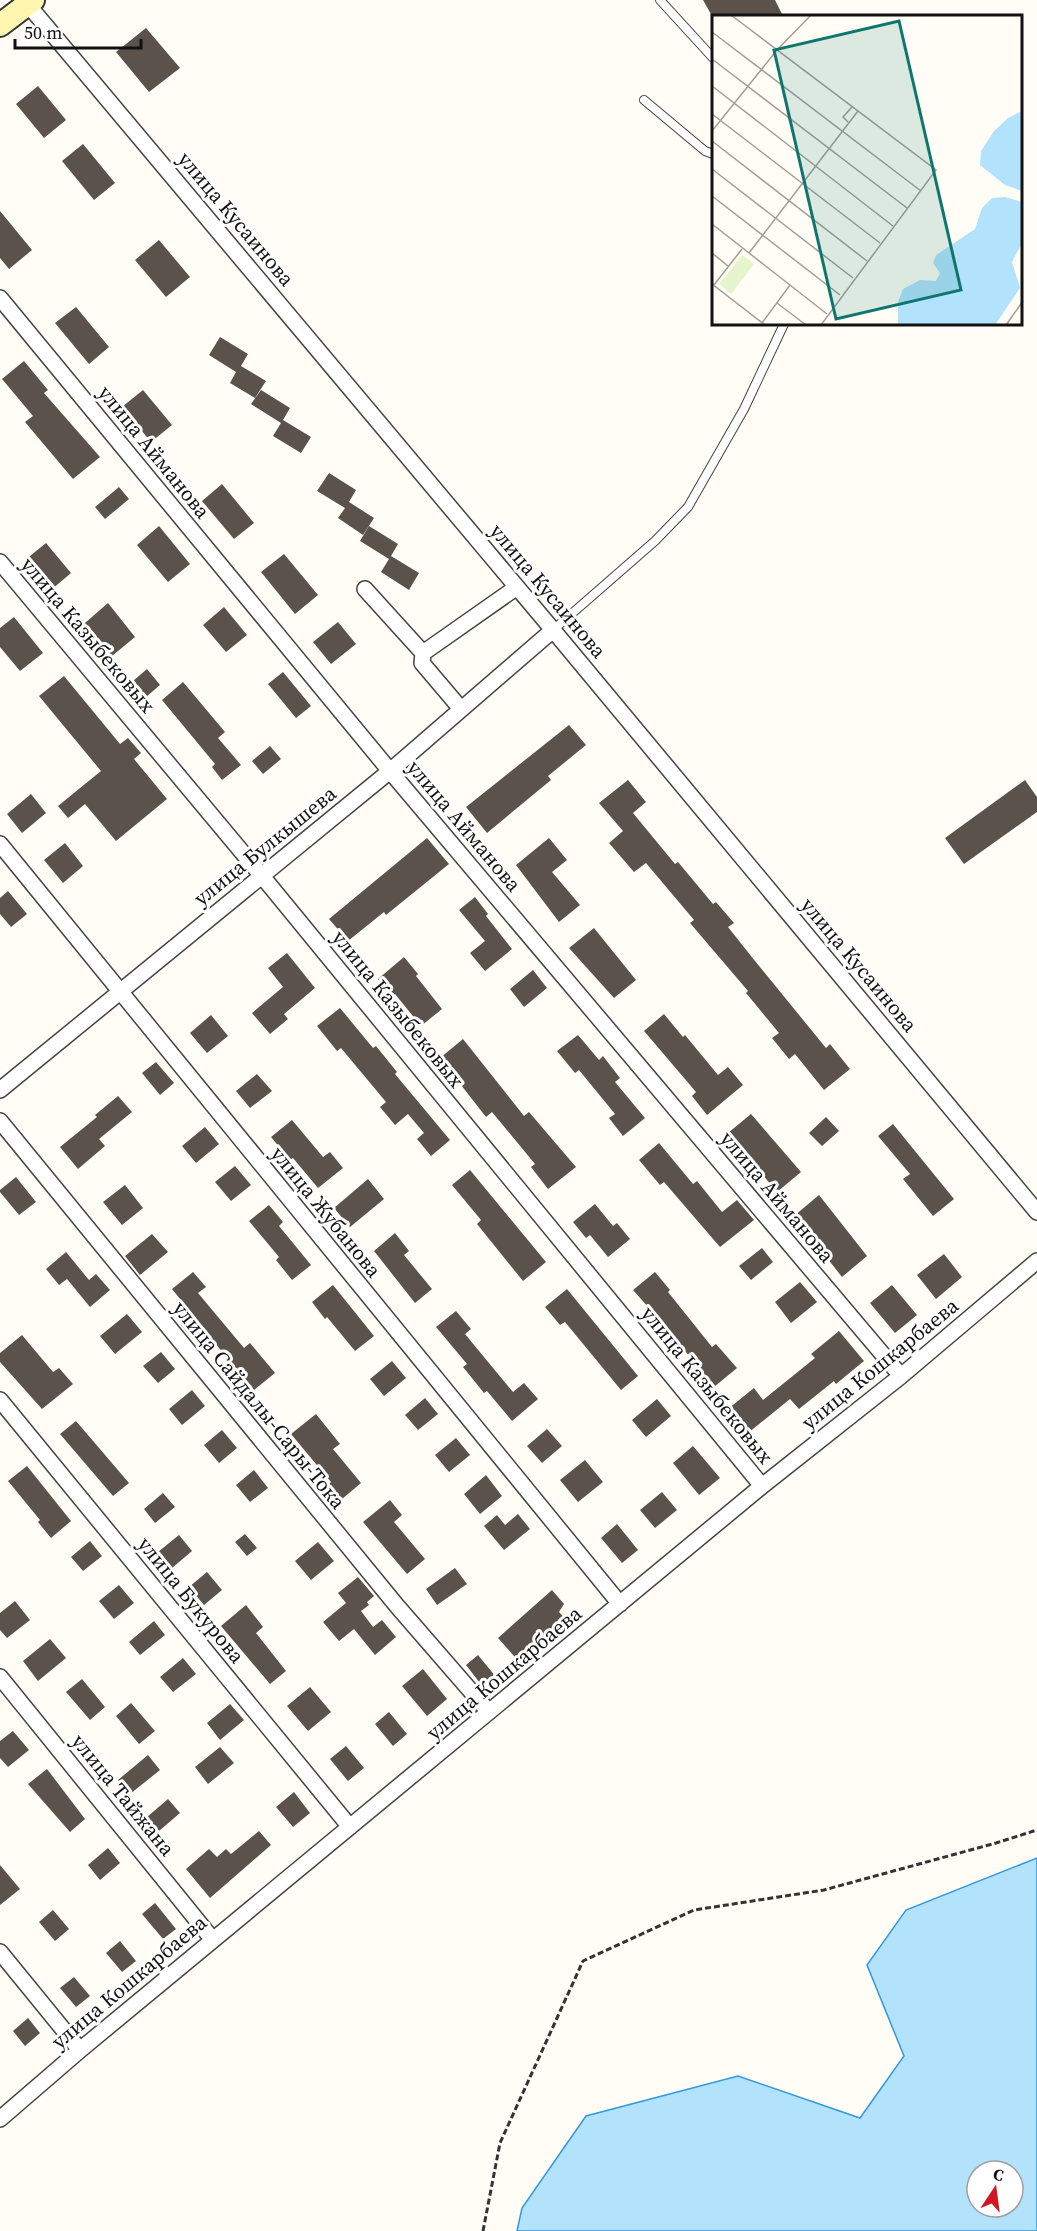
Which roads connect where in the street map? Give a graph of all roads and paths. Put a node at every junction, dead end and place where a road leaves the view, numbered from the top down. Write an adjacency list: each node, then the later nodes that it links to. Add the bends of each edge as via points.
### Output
1 (660, 0): 4 (lane)
2 (28, 1): 3 (street); 10 (street, улица Кусаинова)
3 (0, 25)
4 (712, 57)
5 (644, 100): 6 (lane)
6 (712, 154)
7 (0, 298): 15 (street, улица Айманова)
8 (783, 326): 12 (lane, via 744,409 688,507)
9 (0, 562): 17 (street, улица Казыбековых)
10 (517, 587): 12 (street, улица Кусаинова); 13 (street)
11 (365, 588): 13 (street)
12 (553, 630): 14 (street, улица Булкышева); 21 (street, улица Кусаинова)
13 (423, 653): 14 (street, via 422,663)
14 (461, 710): 15 (street, улица Булкышева)
15 (390, 771): 17 (street, улица Булкышева); 23 (street, улица Айманова)
16 (0, 844): 18 (street, улица Жубанова)
17 (262, 876): 18 (street, улица Булкышева); 25 (street, улица Казыбековых)
18 (119, 992): 19 (street, улица Булкышева); 26 (street, улица Жубанова)
19 (0, 1090)
20 (0, 1121): 28 (street, улица Сайдалы-Сары-Тока, via 397,1606)
21 (1037, 1212)
22 (1037, 1261): 23 (street, улица Кошкарбаева)
23 (901, 1376): 25 (street, улица Кошкарбаева)
24 (0, 1400): 29 (street, улица Букурова)
25 (762, 1486): 26 (street, улица Кошкарбаева)
26 (620, 1604): 28 (street, улица Кошкарбаева)
27 (0, 1677): 31 (street, улица Тайжана)
28 (489, 1712): 29 (street, улица Кошкарбаева)
29 (350, 1827): 31 (street, улица Кошкарбаева)
30 (1037, 1830): 35 (path, via 824,1890 693,1910 583,1961 500,2144)
31 (213, 1940): 33 (street, улица Кошкарбаева)
32 (0, 1952): 33 (street)
33 (80, 2050): 34 (street, улица Кошкарбаева)
34 (0, 2119)
35 (483, 2231)

